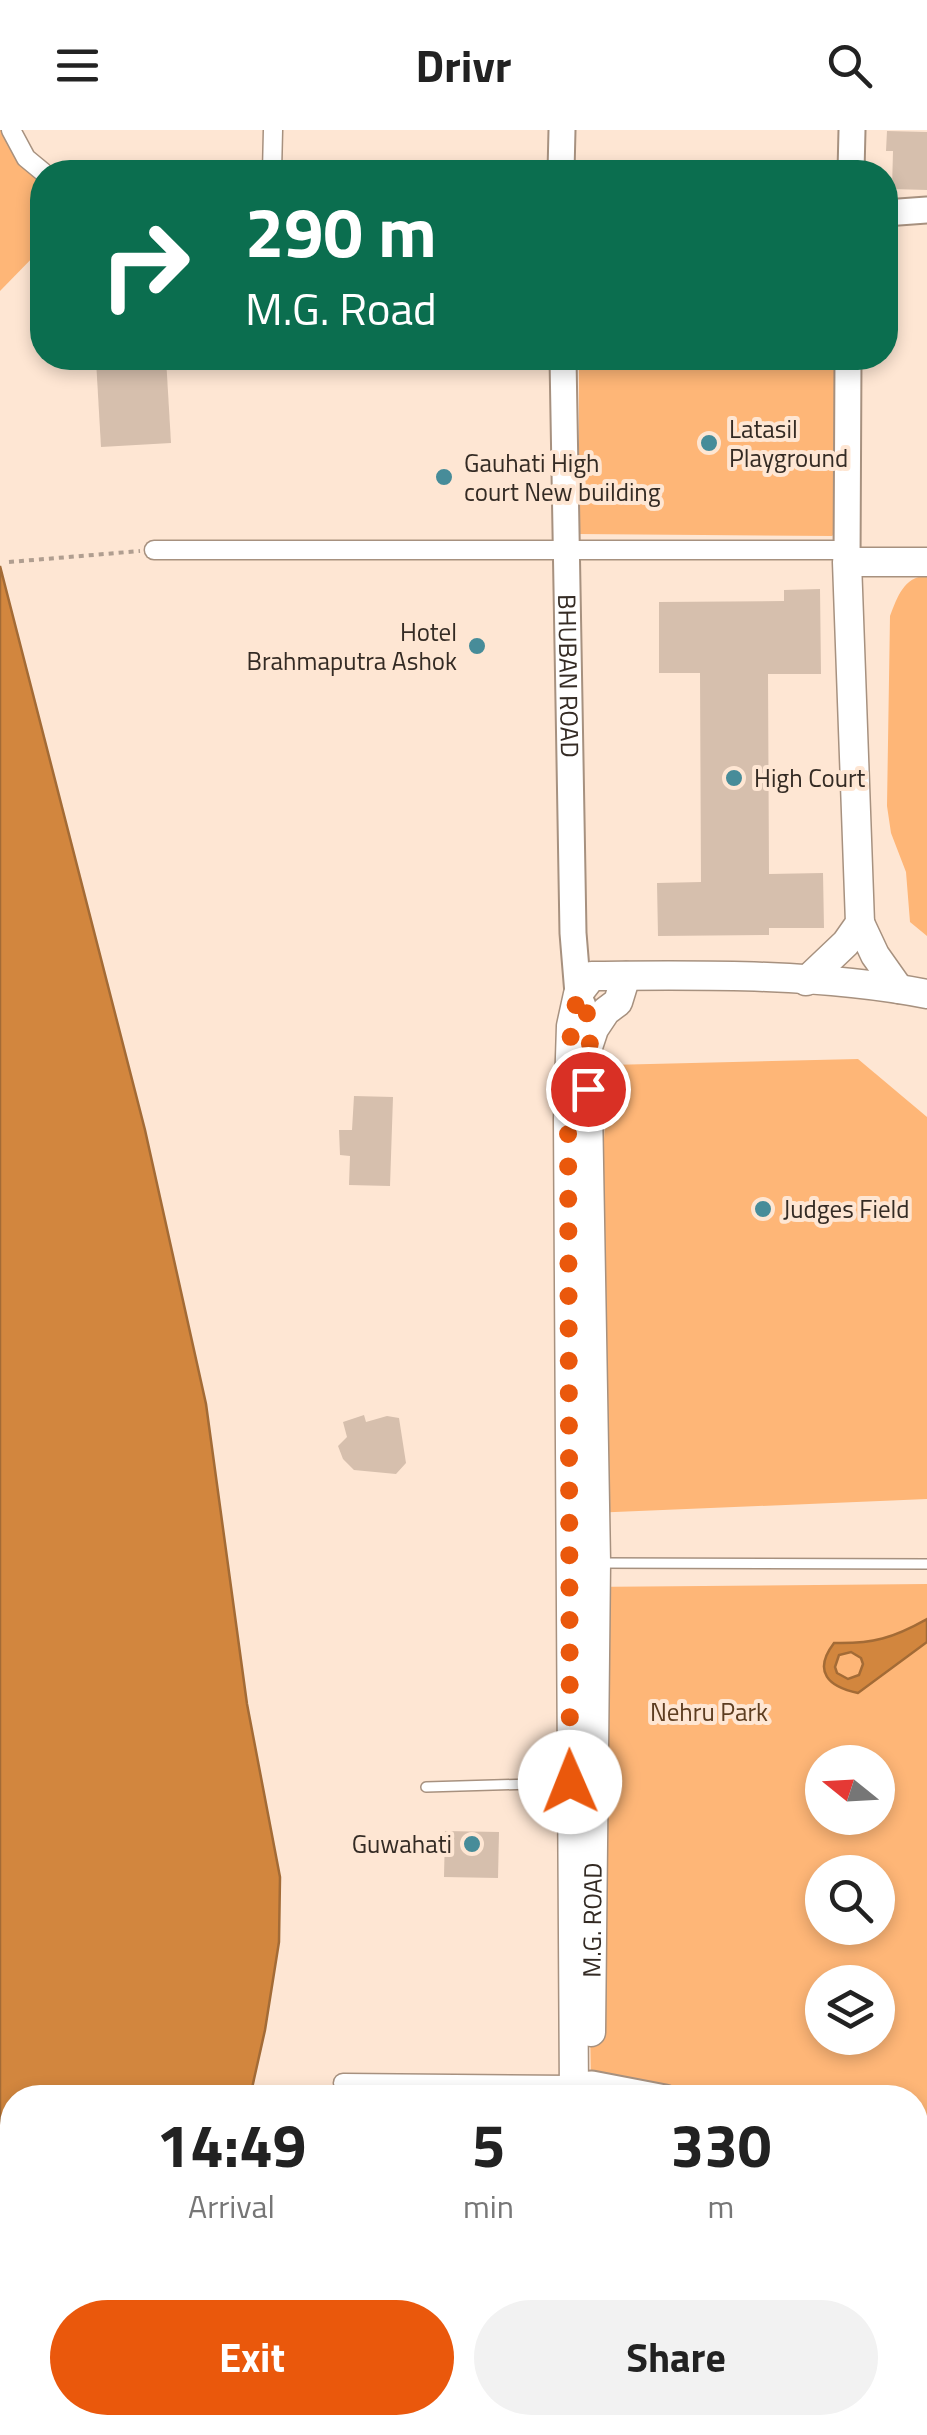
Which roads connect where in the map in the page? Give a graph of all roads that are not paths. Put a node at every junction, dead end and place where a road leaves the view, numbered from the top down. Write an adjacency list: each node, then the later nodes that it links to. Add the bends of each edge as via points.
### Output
1 (11, 130): 8 (street)
2 (273, 130): 5 (street)
3 (562, 130): 6 (street)
4 (852, 130): 7 (street)
5 (272, 160)
6 (561, 160)
7 (851, 160)
8 (30, 161)
9 (927, 210): 10 (street)
10 (898, 212)
11 (562, 370): 14 (street, BHUBAN ROAD)
12 (848, 370): 15 (street)
13 (154, 550): 14 (street)
14 (566, 552): 15 (street); 21 (street, BHUBAN ROAD)
15 (847, 556): 16 (main road); 17 (main road)
16 (915, 562)
17 (860, 923): 19 (main road); 20 (main road)
18 (626, 976): 19 (main road); 21 (main road, via 592,976); 23 (main road, M.G. ROAD, via 618,1002)
19 (806, 982): 20 (main road)
20 (899, 989): 22 (main road)
21 (578, 994): 23 (street, BHUBAN ROAD); 26 (main road, via 568,1118)
22 (927, 994)
23 (594, 1029): 24 (main road, M.G. ROAD, via 588,1050)
24 (596, 1562): 25 (lane); 31 (main road, M.G. ROAD)
25 (927, 1564)
26 (570, 1782): 27 (lane); 30 (main road)
27 (426, 1787)
28 (344, 2082): 29 (street)
29 (423, 2085)
30 (582, 2085)
31 (582, 2085)

